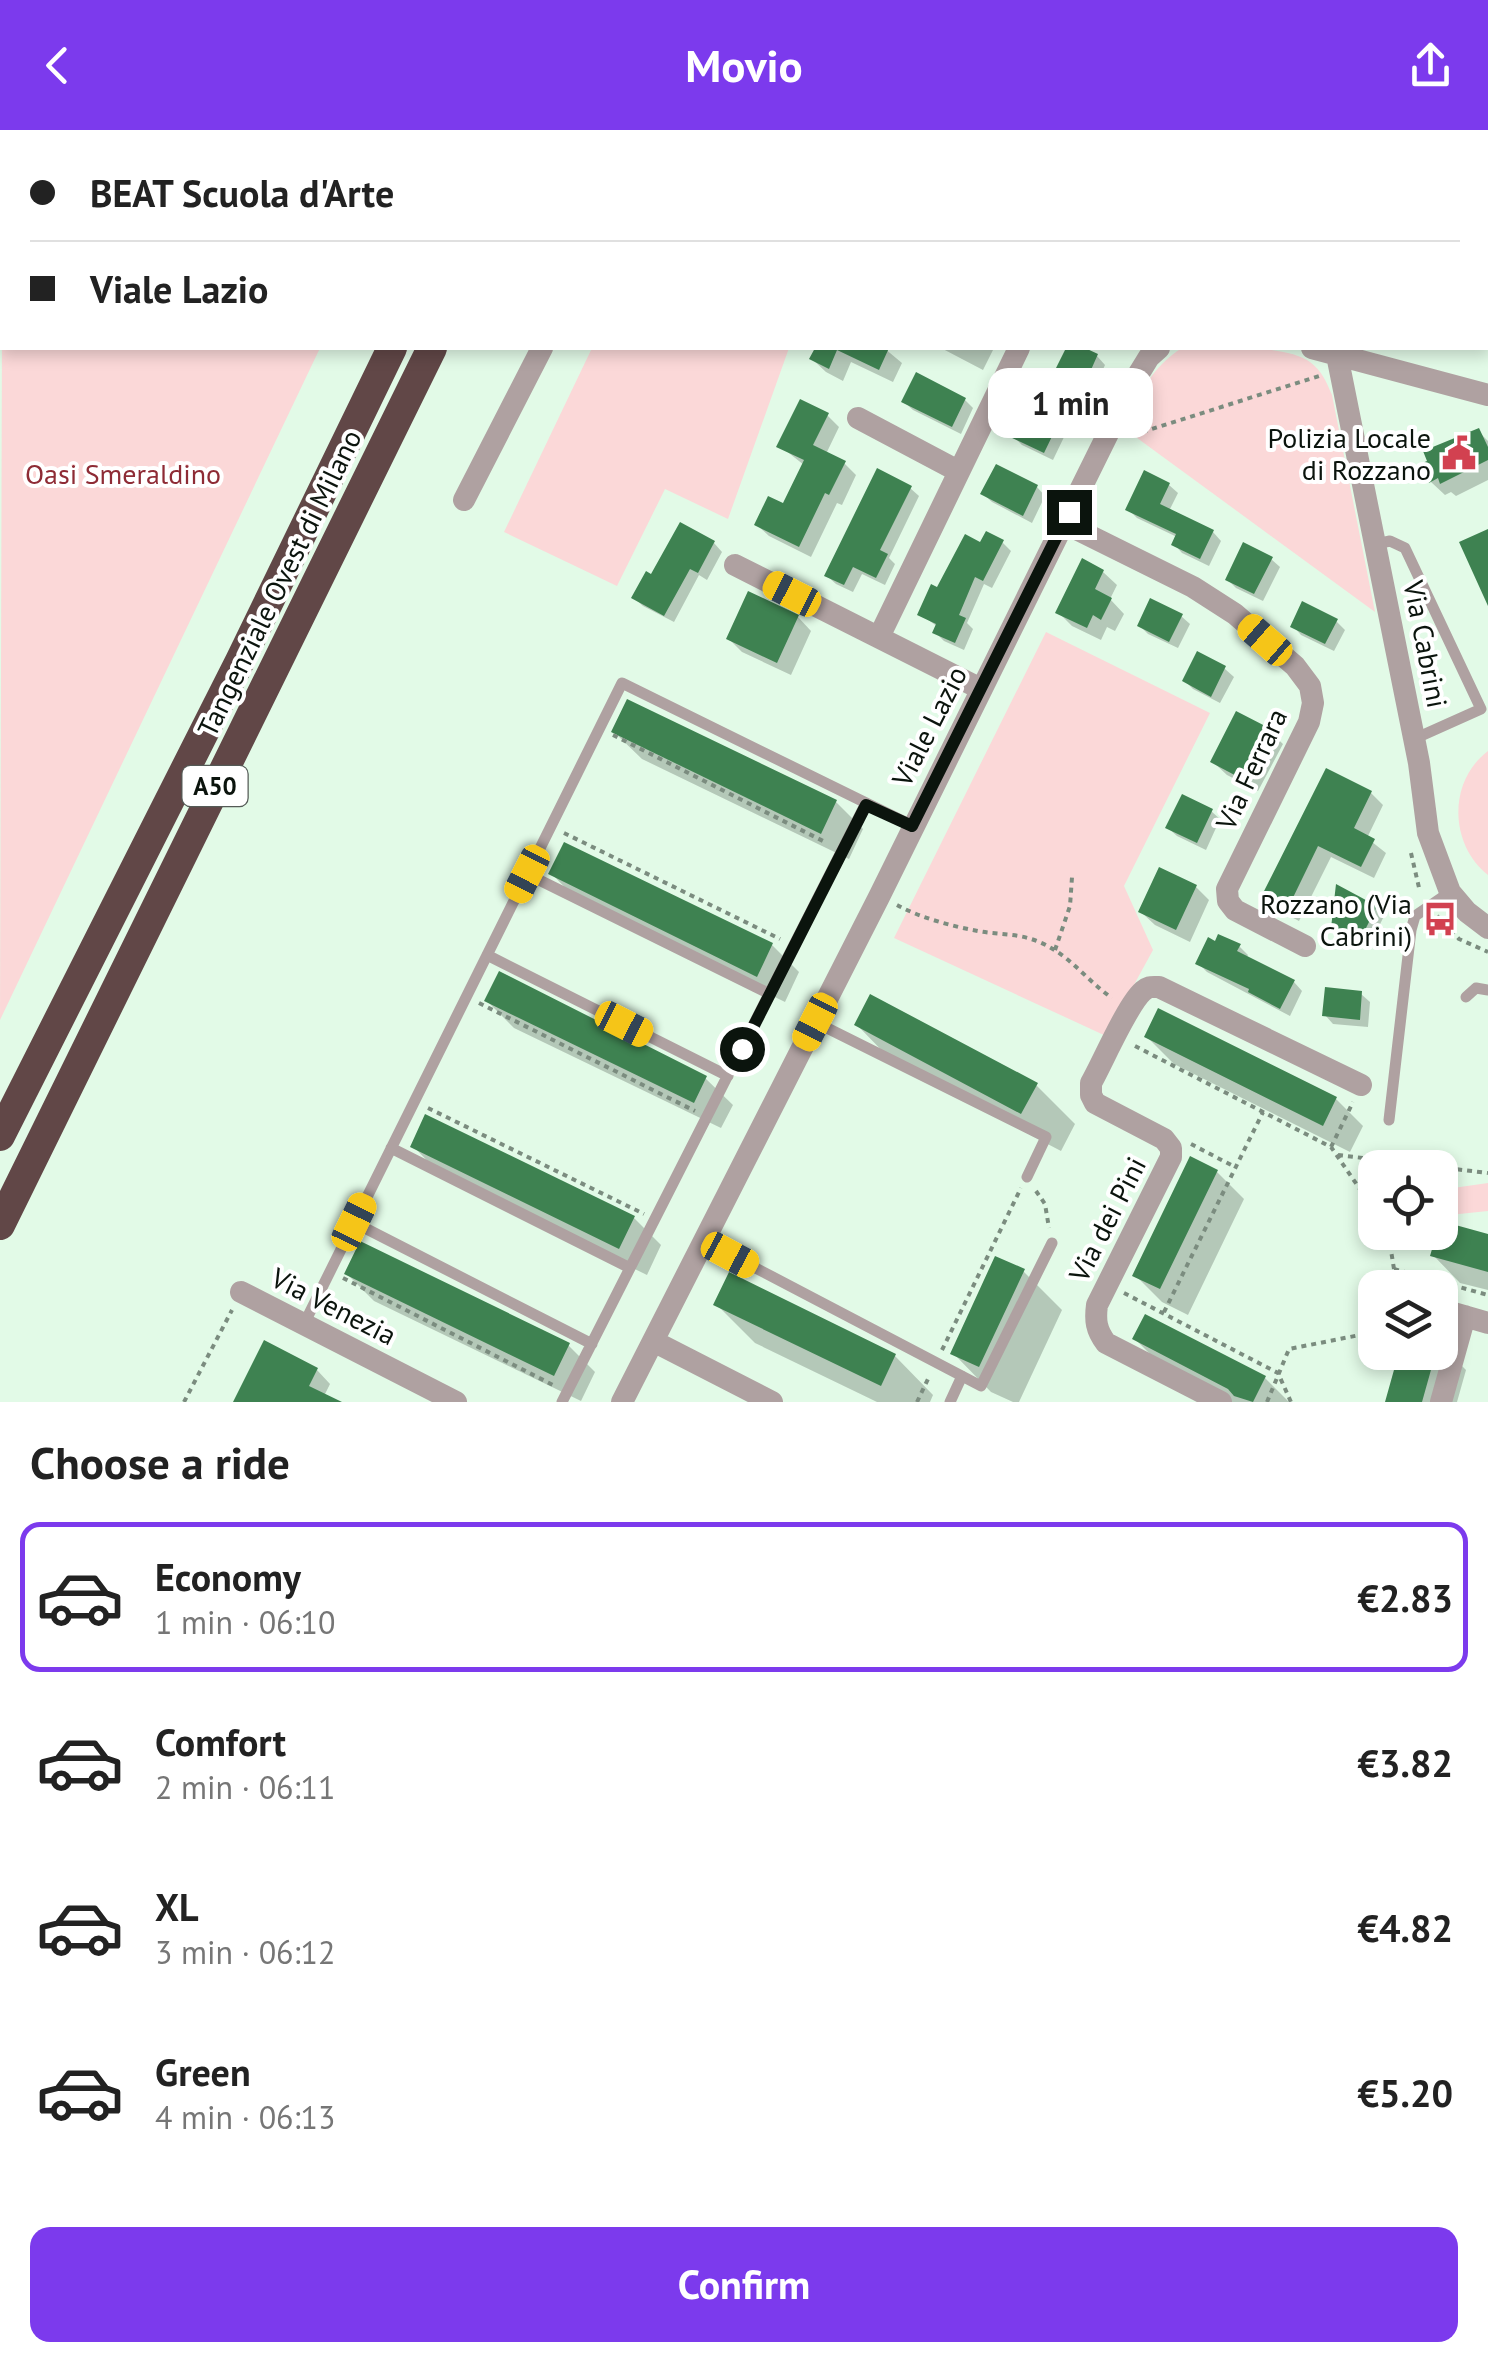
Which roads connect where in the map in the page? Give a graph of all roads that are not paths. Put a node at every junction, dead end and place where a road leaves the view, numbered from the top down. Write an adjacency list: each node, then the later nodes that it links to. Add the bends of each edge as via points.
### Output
1 (391, 350): 32 (highway, Tangenziale Ovest di Milano / A50)
2 (431, 350): 36 (highway, Tangenziale Ovest di Milano / A50)
3 (541, 350): 11 (street)
4 (1018, 350): 10 (street)
5 (1157, 350): 12 (street, Viale Lazio, via 1133,383)
6 (1319, 350): 7 (street)
7 (1338, 355): 8 (street); 13 (street, Via Cabrini)
8 (1488, 395)
9 (858, 418): 10 (street)
10 (958, 472): 15 (street)
11 (464, 500)
12 (1064, 523): 16 (street, Viale Lazio); 23 (street, Via Ferrara, via 1217,602 1310,686 1309,722 1227,890 1235,910)
13 (1376, 544): 17 (street, Via Cabrini); 17 (lane, via 1405,548 1480,709)
14 (735, 565): 15 (street)
15 (879, 636): 16 (street)
16 (981, 688): 19 (street, Viale Lazio)
17 (1414, 738): 21 (street, Via Cabrini, via 1428,833)
18 (866, 805): 19 (lane); 20 (lane, via 622,683); 26 (lane)
19 (912, 826): 28 (street, Viale Lazio)
20 (527, 874): 24 (lane); 26 (lane)
21 (1450, 892): 22 (street, Via Cabrini); 31 (lane, via 1415,916 1411,930)
22 (1488, 928)
23 (1305, 946)
24 (487, 955): 29 (lane); 33 (lane)
25 (1488, 990): 27 (lane, via 1476,988)
26 (770, 994): 29 (lane)
27 (1466, 997)
28 (815, 1022): 34 (lane, via 1046,1137); 37 (street, Viale Lazio)
29 (728, 1076): 39 (lane)
30 (1361, 1085): 51 (street, Via dei Pini, via 1159,987 1142,992 1091,1084 1095,1104 1171,1148 1095,1319 1106,1343)
31 (1388, 1120)
32 (0, 1136)
33 (392, 1148): 35 (lane); 39 (lane)
34 (1027, 1177)
35 (354, 1222): 42 (lane); 44 (lane)
36 (0, 1224)
37 (704, 1241): 43 (street, Viale Lazio); 45 (lane)
38 (1052, 1243): 45 (lane, via 981,1386)
39 (630, 1268): 44 (lane)
40 (242, 1292): 42 (street, Via Venezia)
41 (1476, 1320): 52 (street)
42 (304, 1324): 47 (street, Via Venezia)
43 (653, 1341): 48 (street, Viale Lazio); 49 (street)
44 (592, 1344): 46 (lane)
45 (962, 1376): 50 (lane)
46 (565, 1397)
47 (444, 1399)
48 (622, 1402)
49 (772, 1402)
50 (950, 1402)
51 (1221, 1402)
52 (1441, 1402)

